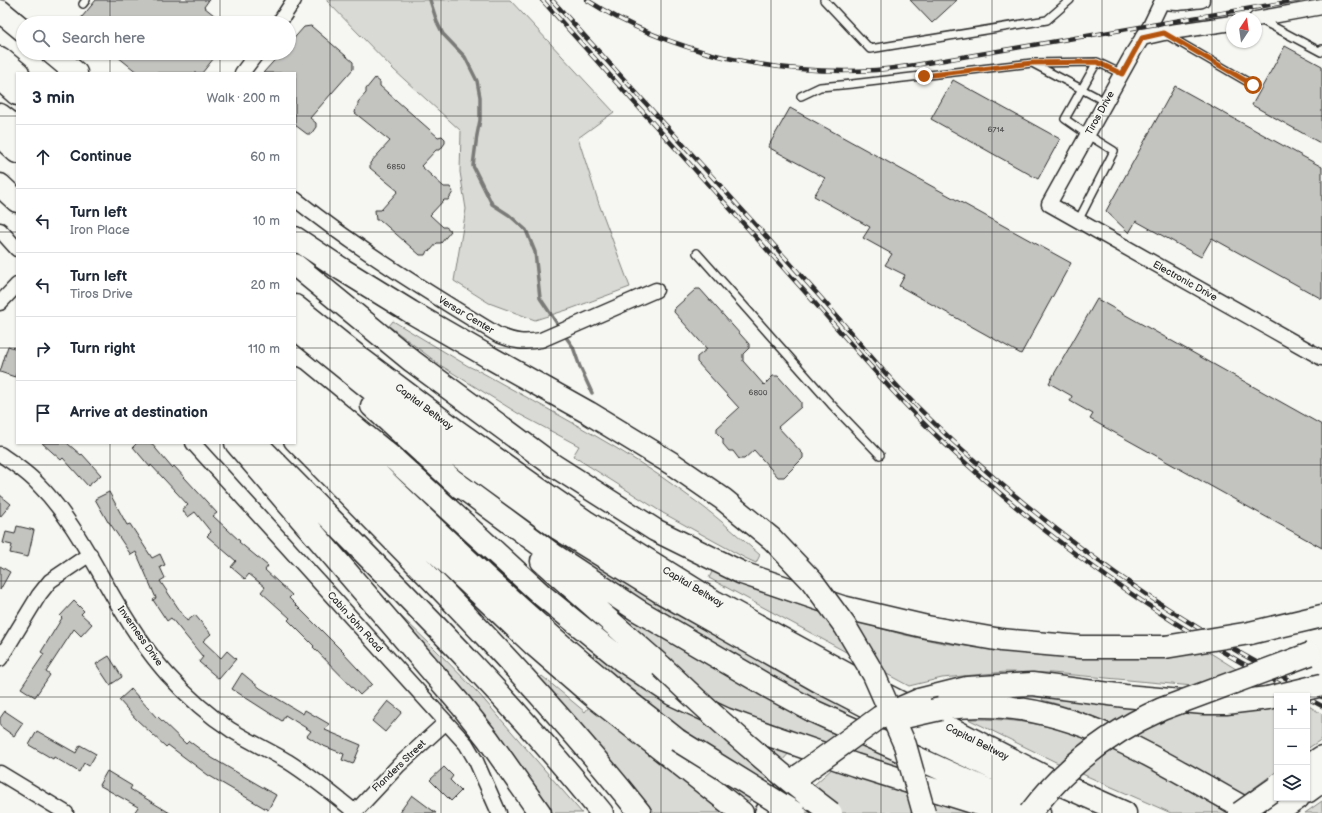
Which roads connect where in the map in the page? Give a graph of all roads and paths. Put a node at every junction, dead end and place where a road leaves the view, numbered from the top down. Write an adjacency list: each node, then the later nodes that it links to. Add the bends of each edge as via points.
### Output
1 (294, 0): 8 (street)
2 (824, 0): 3 (lane, via 870,48 1046,20)
3 (1070, 0)
4 (1162, 0): 5 (street, via 1184,3); 14 (street, Tiros Drive)
5 (1202, 0)
6 (1322, 7): 9 (street)
7 (0, 12): 12 (highway)
8 (284, 16)
9 (1262, 18)
10 (1262, 22): 15 (lane, via 1321,52)
11 (1226, 24): 13 (street)
12 (16, 25)
13 (1164, 33): 14 (street); 26 (lane)
14 (1142, 38): 24 (street, Tiros Drive)
15 (1322, 49)
16 (0, 58): 21 (highway)
17 (60, 60): 22 (highway)
18 (252, 60): 23 (street)
19 (1097, 62): 20 (lane); 24 (lane); 27 (lane)
20 (1032, 63): 27 (lane); 29 (lane, via 820,87)
21 (17, 72)
22 (75, 72)
23 (243, 72)
24 (1122, 74): 30 (street, Tiros Drive)
25 (0, 79): 28 (highway)
26 (1253, 85)
27 (1082, 89): 30 (lane); 33 (lane, via 1065,119)
28 (16, 93)
29 (801, 96)
30 (1106, 102): 33 (street, Tiros Drive)
31 (0, 114): 32 (highway)
32 (16, 127)
33 (1088, 135): 39 (street, Tiros Drive); 40 (lane, via 1114,151)
34 (0, 136): 35 (highway)
35 (16, 151)
36 (0, 185): 37 (highway)
37 (16, 200)
38 (296, 200): 47 (street, Versar Center, via 324,223 418,286 498,335 512,340 541,340)
39 (1049, 204): 40 (street, Electronic Drive)
40 (1078, 221): 52 (street, Electronic Drive)
41 (0, 230): 43 (street)
42 (296, 239): 90 (highway, bridge, via 405,308 671,463 728,503 772,539 812,581 845,626 874,675 906,745)
43 (16, 248)
44 (697, 254): 61 (lane, via 831,404)
45 (296, 266): 64 (highway, bridge, via 412,361 552,465 655,530 742,573 842,607 927,627 1001,640 1080,647 1165,647 1250,633)
46 (16, 286): 48 (street)
47 (656, 290)
48 (0, 303)
49 (296, 307): 95 (highway, Capital Beltway, via 452,428 524,479 585,521 709,598 868,686 1053,781)
50 (296, 329): 94 (highway, via 400,412 546,520 659,591 824,684 917,732)
51 (296, 334): 62 (highway)
52 (1322, 358)
53 (296, 379): 91 (highway, via 396,461 555,606 623,661 672,694 725,719 769,735)
54 (296, 396): 68 (highway, via 456,550 553,637)
55 (296, 420): 68 (highway, via 533,644)
56 (296, 441): 84 (highway, via 486,636 607,772)
57 (194, 444): 69 (street, Cabin John Road)
58 (237, 444): 82 (highway, via 461,705)
59 (257, 444): 83 (highway, via 412,601 503,698)
60 (0, 454): 63 (street, Inverness Drive, via 42,488 70,522)
61 (880, 454)
62 (451, 479): 89 (highway, bridge, via 756,753); 93 (highway, via 555,556 630,606 769,687 815,712)
63 (90, 554): 66 (street, via 50,581); 79 (street, Inverness Drive, via 148,652 191,699 231,730 314,779)
64 (1322, 616)
65 (1316, 652): 92 (highway, bridge, via 1175,704 1122,729 1063,776)
66 (0, 659)
67 (1322, 685): 71 (highway, bridge, via 1268,698 1226,703 1125,696 1032,684 967,688 919,700 880,717)
68 (600, 690): 70 (highway); 85 (highway)
69 (446, 722): 79 (street, Flanders Street, via 399,765); 81 (street, Cabin John Road, via 472,753)
70 (677, 740): 87 (highway, bridge); 88 (highway, bridge)
71 (839, 746): 86 (highway, bridge, via 800,775); 97 (highway, bridge, via 891,720 940,709 981,706 1033,711 1091,728 1121,740)
72 (1322, 757): 73 (highway)
73 (1310, 765)
74 (0, 773): 80 (street)
75 (1322, 781): 77 (highway)
76 (1274, 789): 96 (highway, bridge)
77 (1310, 790)
78 (1294, 801): 98 (highway)
79 (354, 812)
80 (66, 813)
81 (499, 813)
82 (540, 813)
83 (602, 813)
84 (640, 813)
85 (742, 813)
86 (766, 813)
87 (772, 813)
88 (795, 813)
89 (831, 813)
90 (924, 813)
91 (1008, 813)
92 (1030, 813)
93 (1040, 813)
94 (1089, 813)
95 (1125, 813)
96 (1240, 813)
97 (1252, 813)
98 (1277, 813)

